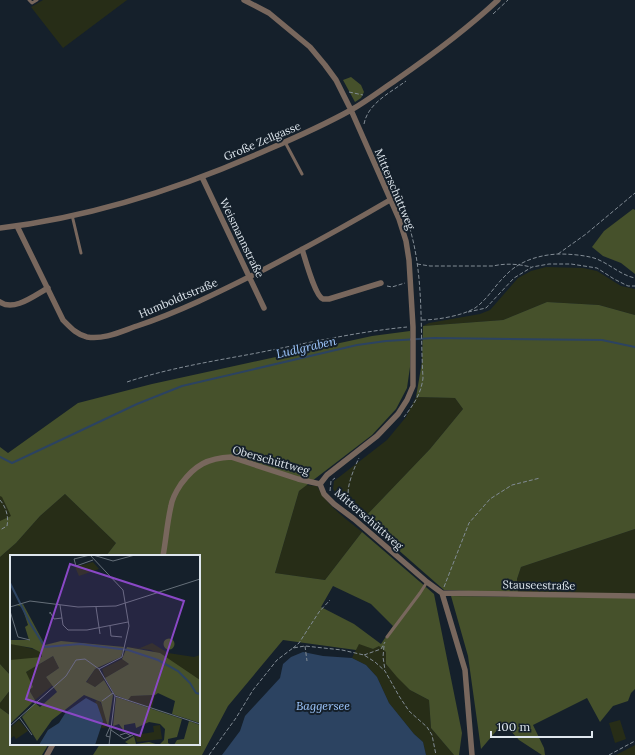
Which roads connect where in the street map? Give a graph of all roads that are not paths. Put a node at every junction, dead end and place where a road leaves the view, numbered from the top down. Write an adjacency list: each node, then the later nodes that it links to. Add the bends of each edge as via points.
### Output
1 (30, 0): 2 (lane, via 32,3)
2 (37, 0)
3 (244, 0): 5 (street, Mitterschüttweg, via 269,13 310,47 336,80)
4 (498, 0): 5 (street, Große Zellgasse, via 462,32)
5 (351, 110): 6 (street, Große Zellgasse); 9 (street, Mitterschüttweg)
6 (285, 142): 7 (lane); 8 (street, Große Zellgasse)
7 (302, 174)
8 (202, 177): 10 (street, Große Zellgasse, via 156,193); 15 (street, Weismannstraße)
9 (390, 200): 13 (street, Humboldtstraße); 20 (street, Mitterschüttweg, via 399,219 410,260 413,386 398,414 377,436 327,475)
10 (72, 215): 11 (street, Große Zellgasse); 14 (lane)
11 (17, 226): 12 (street, Große Zellgasse); 17 (street, Humboldtstraße)
12 (0, 228)
13 (302, 249): 15 (street, Humboldtstraße); 16 (street, via 315,287 323,299)
14 (81, 253)
15 (250, 276): 17 (street, Humboldtstraße, via 154,320 111,335 97,337 87,337 73,330 63,320); 19 (street, Weismannstraße)
16 (381, 283)
17 (48, 288): 18 (street, via 14,305)
18 (0, 302)
19 (264, 308)
20 (320, 484): 21 (street, Oberschüttweg, via 231,456 208,460 196,467 178,489 171,505); 22 (street, Mitterschüttweg, via 324,494 334,504)
21 (164, 555)
22 (427, 582): 23 (street, Mitterschüttweg); 25 (lane)
23 (442, 593): 24 (street, Stauseestraße); 28 (street, via 465,670)
24 (635, 596)
25 (387, 637)
26 (52, 745): 27 (street)
27 (47, 755)
28 (472, 755)

